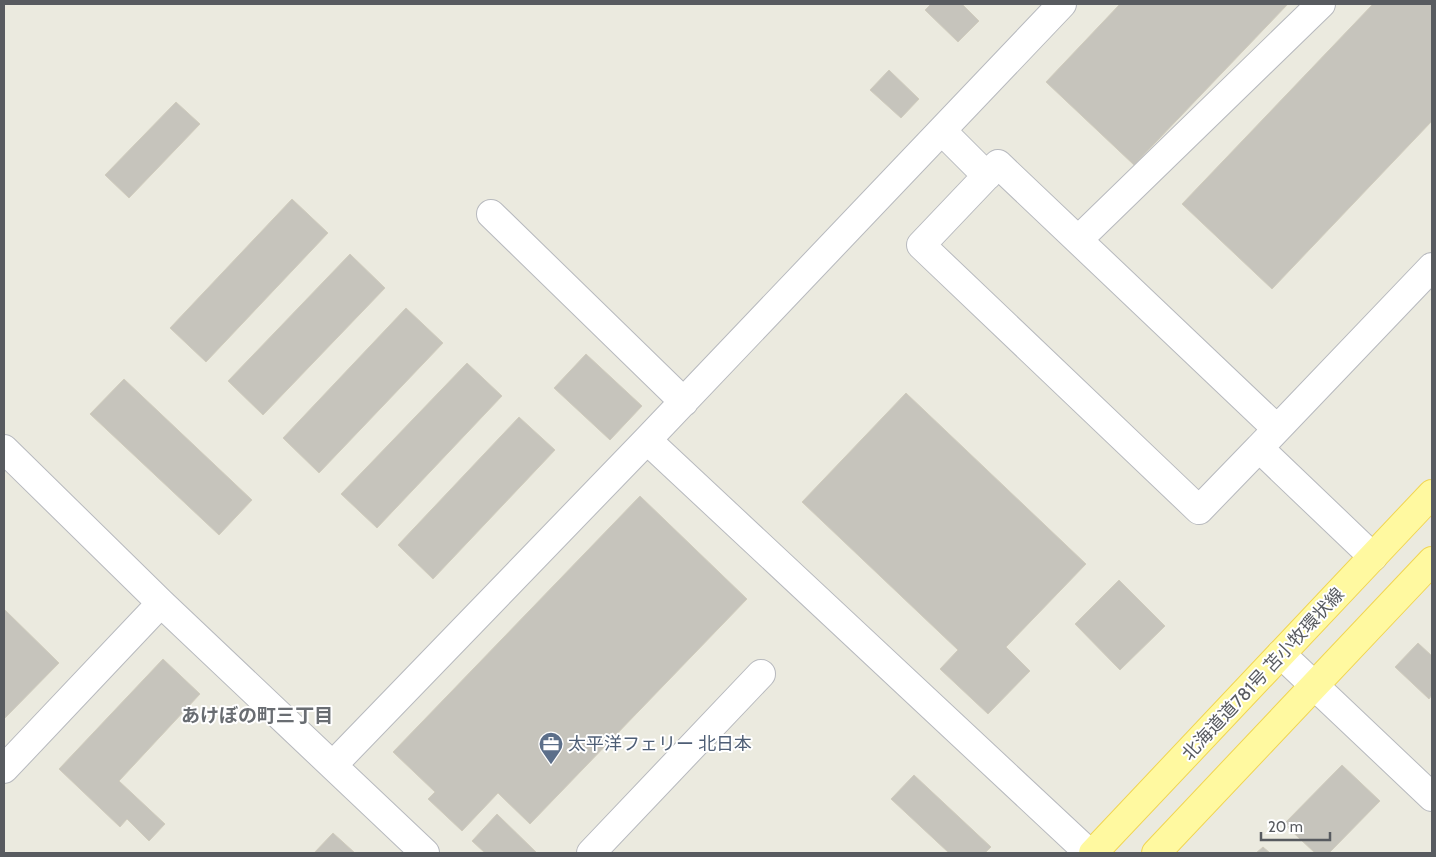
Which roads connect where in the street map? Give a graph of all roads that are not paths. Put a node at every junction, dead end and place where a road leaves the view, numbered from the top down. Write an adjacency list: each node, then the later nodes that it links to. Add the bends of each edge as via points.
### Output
1 (1062, 4): 3 (street)
2 (1321, 4): 6 (street)
3 (942, 131): 4 (street); 8 (street)
4 (988, 176): 6 (street, via 998,164); 9 (street, via 921,245 1199,510)
5 (491, 214): 8 (street)
6 (1078, 240): 9 (street)
7 (1432, 267): 9 (street)
8 (684, 402): 10 (street)
9 (1268, 439): 13 (street)
10 (647, 440): 19 (street); 24 (street)
11 (4, 450): 15 (street)
12 (1432, 494): 13 (main road, 北海道道781号 苫小牧環状線)
13 (1373, 557): 16 (main road, 北海道道781号 苫小牧環状線)
14 (1432, 561): 18 (main road)
15 (161, 603): 19 (street); 20 (street)
16 (1281, 654): 18 (street); 24 (main road, 北海道道781号 苫小牧環状線)
17 (761, 674): 23 (street)
18 (1316, 685): 21 (street); 25 (main road)
19 (333, 765): 22 (street)
20 (4, 770)
21 (1432, 797)
22 (425, 853)
23 (590, 853)
24 (1091, 853)
25 (1156, 853)

